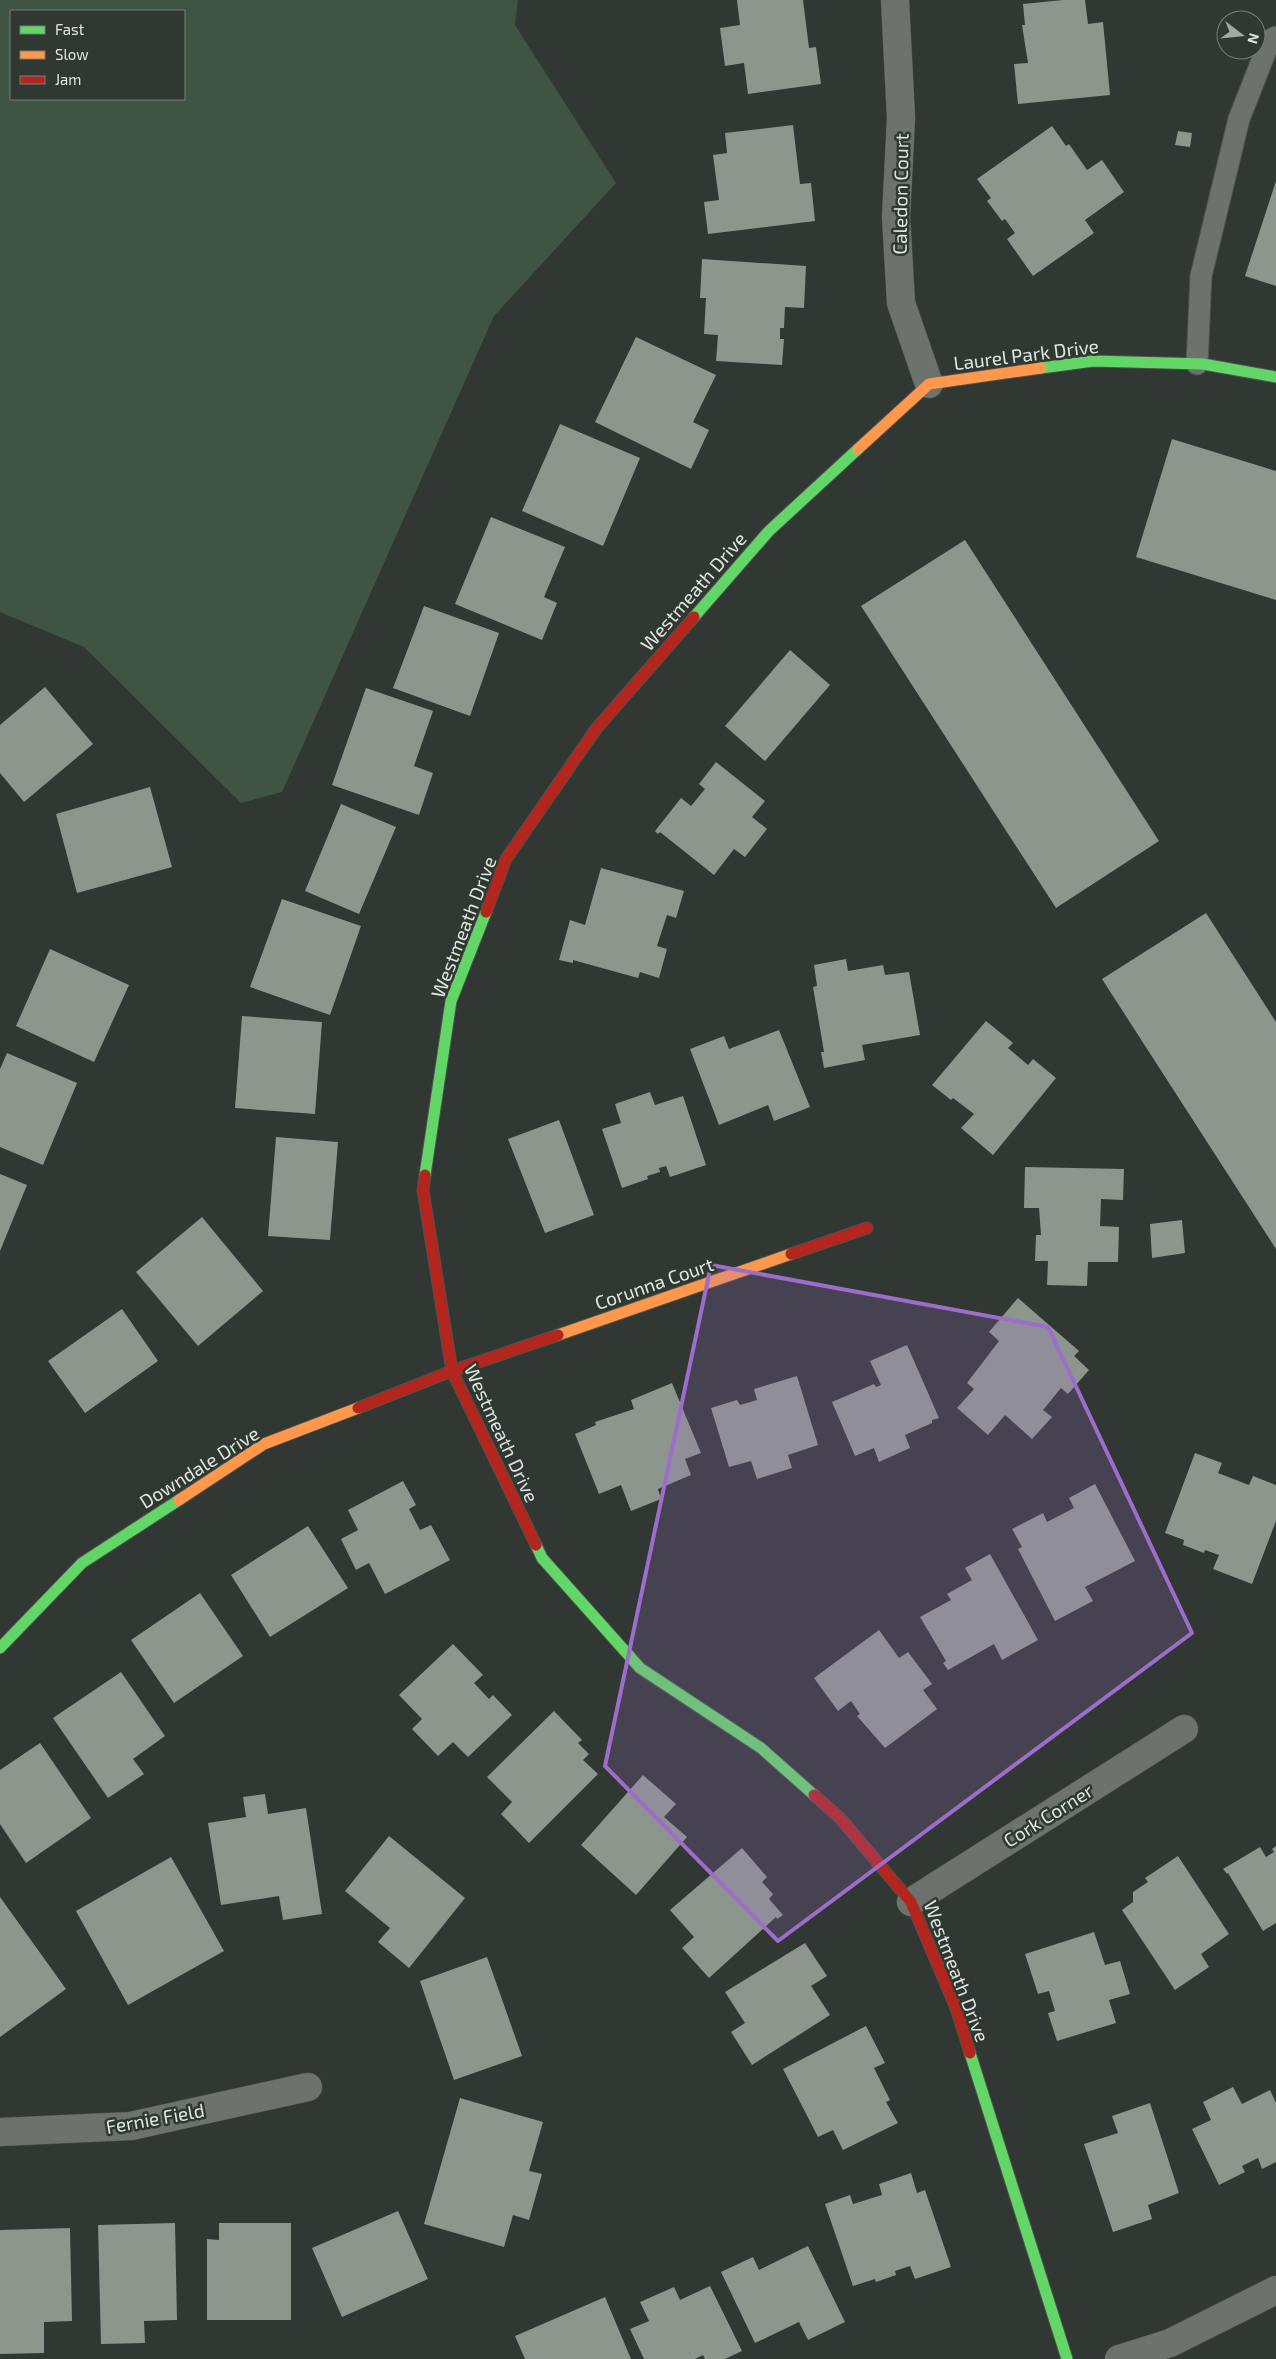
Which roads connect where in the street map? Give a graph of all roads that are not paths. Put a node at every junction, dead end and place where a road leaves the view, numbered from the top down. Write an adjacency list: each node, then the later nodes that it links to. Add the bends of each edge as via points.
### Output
1 (895, 0): 5 (street, Caledon Court, via 901,118 896,218 901,303)
2 (1276, 36): 3 (lane, via 1270,40 1239,120 1201,276)
3 (1197, 364): 4 (street, Laurel Park Drive); 5 (street, Laurel Park Drive, via 1093,361)
4 (1276, 377)
5 (929, 384): 7 (street, Westmeath Drive, via 768,531 596,729 506,859 451,1001 423,1190)
6 (867, 1228): 7 (street, Corunna Court)
7 (452, 1371): 8 (street, Downdale Drive, via 264,1444 82,1563); 10 (street, Westmeath Drive, via 542,1558 640,1668 761,1748 840,1818)
8 (0, 1648)
9 (1184, 1729): 10 (street, Cork Corner)
10 (912, 1902): 14 (street, Westmeath Drive, via 956,2008)
11 (308, 2087): 12 (street, Fernie Field, via 132,2126)
12 (0, 2132)
13 (1276, 2290): 15 (street, via 1170,2343)
14 (1067, 2359)
15 (1119, 2359)

